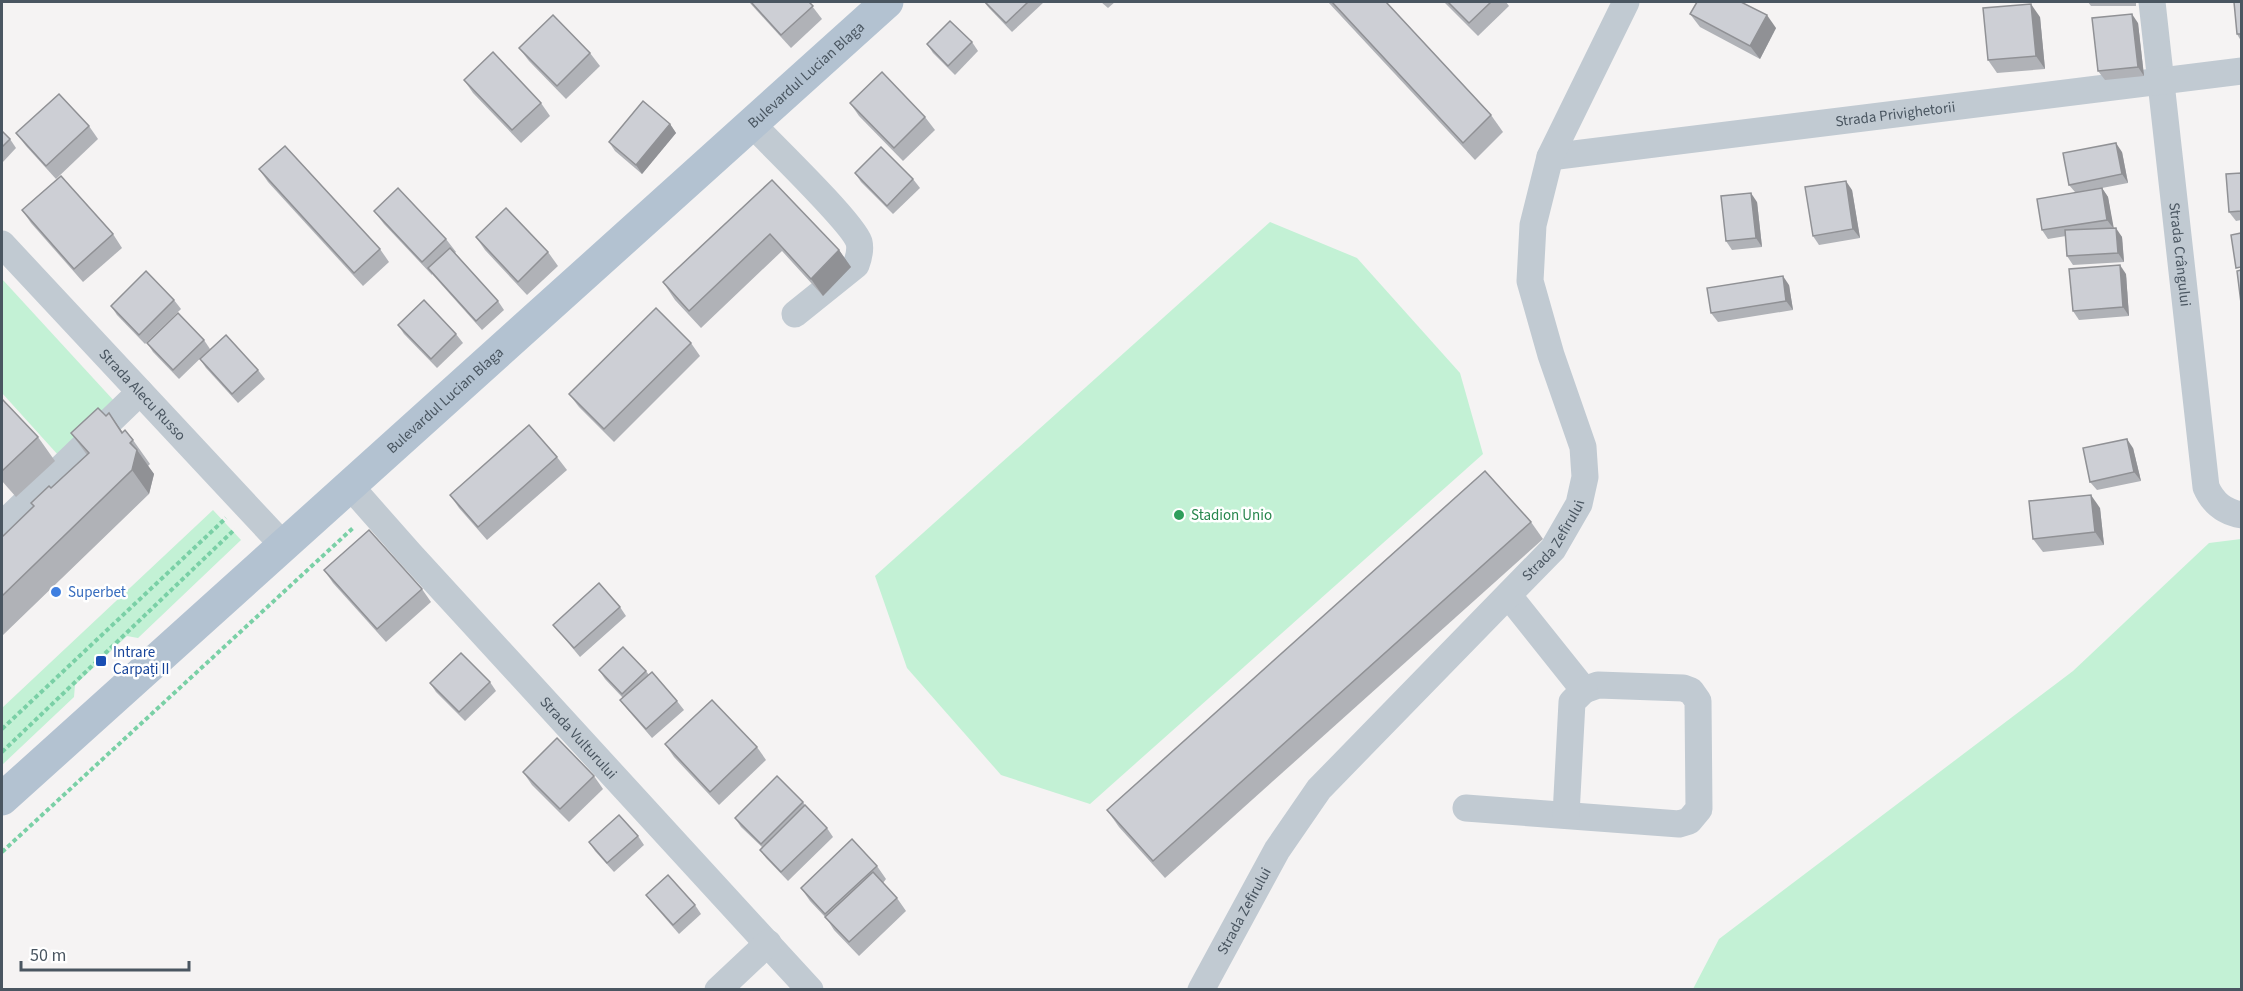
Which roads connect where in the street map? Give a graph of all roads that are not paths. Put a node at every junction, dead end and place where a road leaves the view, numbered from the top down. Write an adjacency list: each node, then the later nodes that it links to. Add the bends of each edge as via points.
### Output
1 (886, 2): 6 (main road, Bulevardul Lucian Blaga)
2 (1626, 2): 7 (street, Strada Zefirului)
3 (2152, 2): 5 (street, Strada Crângului)
4 (2241, 71): 5 (street, Strada Privighetorii)
5 (2161, 81): 7 (street, Strada Privighetorii); 12 (street, Strada Crângului, via 2206,487 2217,504)
6 (752, 124): 9 (street, via 859,241 856,265); 11 (main road, Bulevardul Lucian Blaga)
7 (1550, 157): 15 (street, Strada Zefirului, via 1533,225 1530,281 1582,447 1585,477 1579,504 1553,549)
8 (2, 244): 10 (street, Strada Alecu Russo)
9 (795, 314)
10 (140, 392): 13 (street); 14 (street, Strada Alecu Russo)
11 (350, 486): 14 (main road, Bulevardul Lucian Blaga); 20 (street, Strada Vulturului)
12 (2241, 515)
13 (2, 525)
14 (283, 545): 17 (main road, Bulevardul Lucian Blaga)
15 (1509, 596): 16 (street); 23 (street, Strada Zefirului, via 1319,789 1277,850)
16 (1584, 690): 19 (street, via 1572,702); 19 (street, via 1598,685 1690,691 1698,701 1699,809 1679,824)
17 (2, 799)
18 (1466, 808): 19 (street)
19 (1566, 815)
20 (768, 943): 21 (street); 22 (street, Strada Vulturului)
21 (718, 990)
22 (810, 990)
23 (1201, 990)

